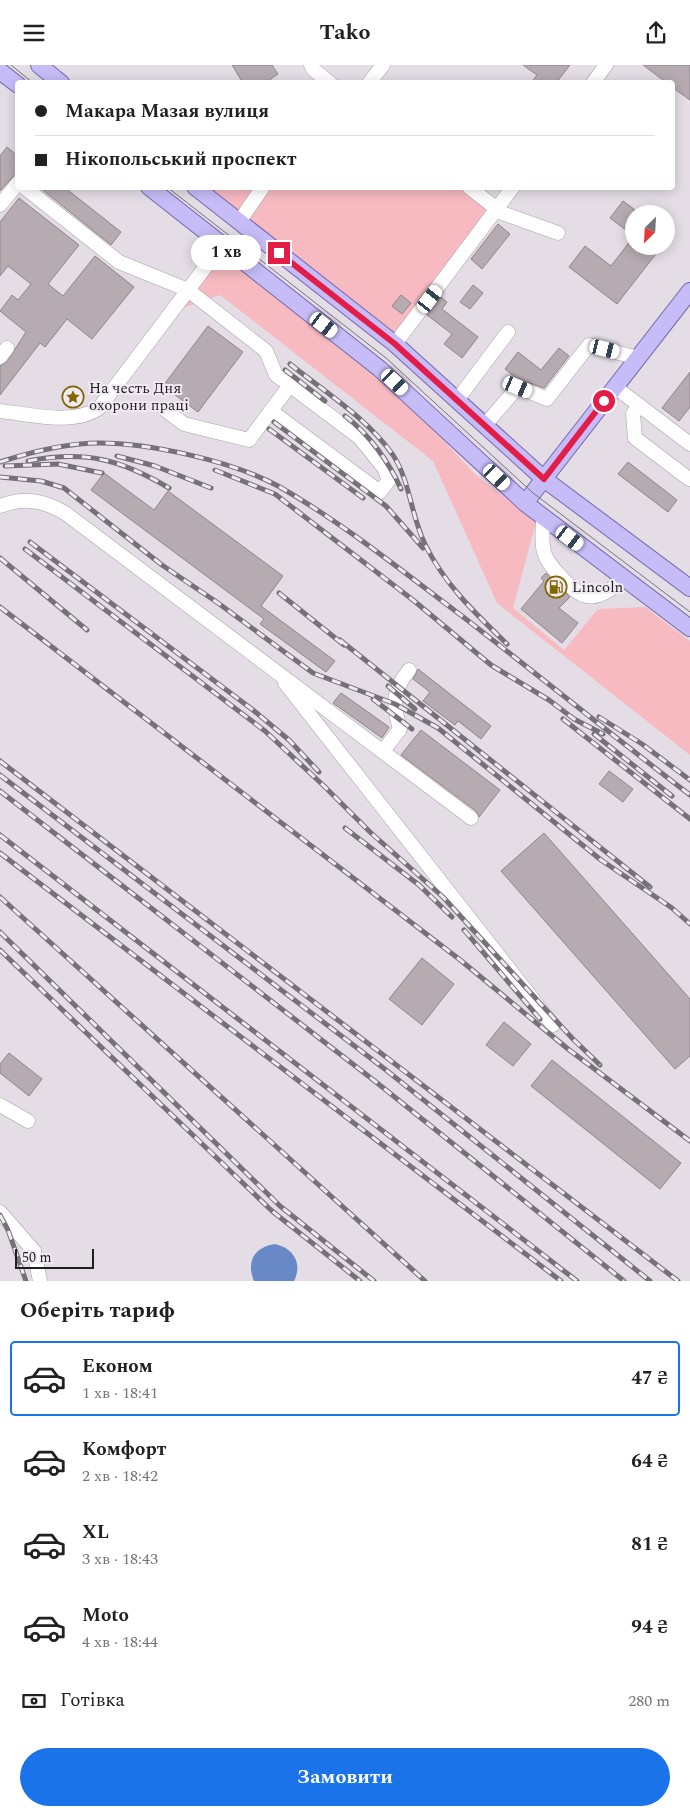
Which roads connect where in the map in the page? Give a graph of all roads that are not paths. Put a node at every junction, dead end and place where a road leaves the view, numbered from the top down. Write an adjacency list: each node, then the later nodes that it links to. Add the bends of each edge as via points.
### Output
1 (39, 65): 6 (main road)
2 (312, 65): 7 (street)
3 (383, 65): 8 (street)
4 (606, 65): 9 (street)
5 (0, 71): 10 (main road)
6 (57, 80)
7 (326, 80)
8 (371, 80)
9 (595, 80)
10 (15, 83)
11 (15, 187): 18 (street)
12 (28, 190): 23 (street, via 120,262)
13 (153, 190): 22 (main road)
14 (199, 190): 20 (main road)
15 (262, 190): 20 (street)
16 (473, 190): 19 (street)
17 (512, 190): 19 (street)
18 (0, 205)
19 (497, 209): 21 (street); 26 (street)
20 (239, 222): 22 (main road); 26 (main road)
21 (558, 233)
22 (222, 245): 23 (street); 39 (main road, via 380,369)
23 (188, 290): 28 (street, via 266,351 276,375); 33 (street, via 105,402 91,413 66,417)
24 (690, 291): 27 (main road)
25 (508, 332): 30 (street)
26 (395, 344): 30 (main road)
27 (638, 357): 29 (main road); 35 (street, via 589,345 547,399 518,387)
28 (290, 385): 34 (street); 34 (street, via 360,438 389,480 380,492)
29 (615, 387): 31 (street); 37 (main road)
30 (457, 399): 35 (main road)
31 (639, 405): 36 (street); 38 (street, via 633,413 634,438)
32 (164, 409): 34 (street, via 184,424 249,440)
33 (0, 411)
34 (271, 411)
35 (485, 425): 37 (main road)
36 (690, 444)
37 (544, 479): 39 (main road); 43 (main road)
38 (688, 479)
39 (525, 503): 41 (main road)
40 (0, 506): 45 (street, via 32,500 49,504 65,513)
41 (543, 517): 42 (main road); 42 (street, via 546,558 576,592 589,597 603,595)
42 (625, 579): 44 (main road)
43 (690, 588)
44 (690, 628)
45 (274, 669): 47 (street); 49 (street)
46 (409, 670): 47 (street, via 396,693 396,718 400,729)
47 (383, 751): 48 (street)
48 (471, 818)
49 (553, 1025)
50 (0, 1105): 51 (street)
51 (28, 1121)
52 (0, 1212): 53 (street, via 34,1251)
53 (40, 1281)

